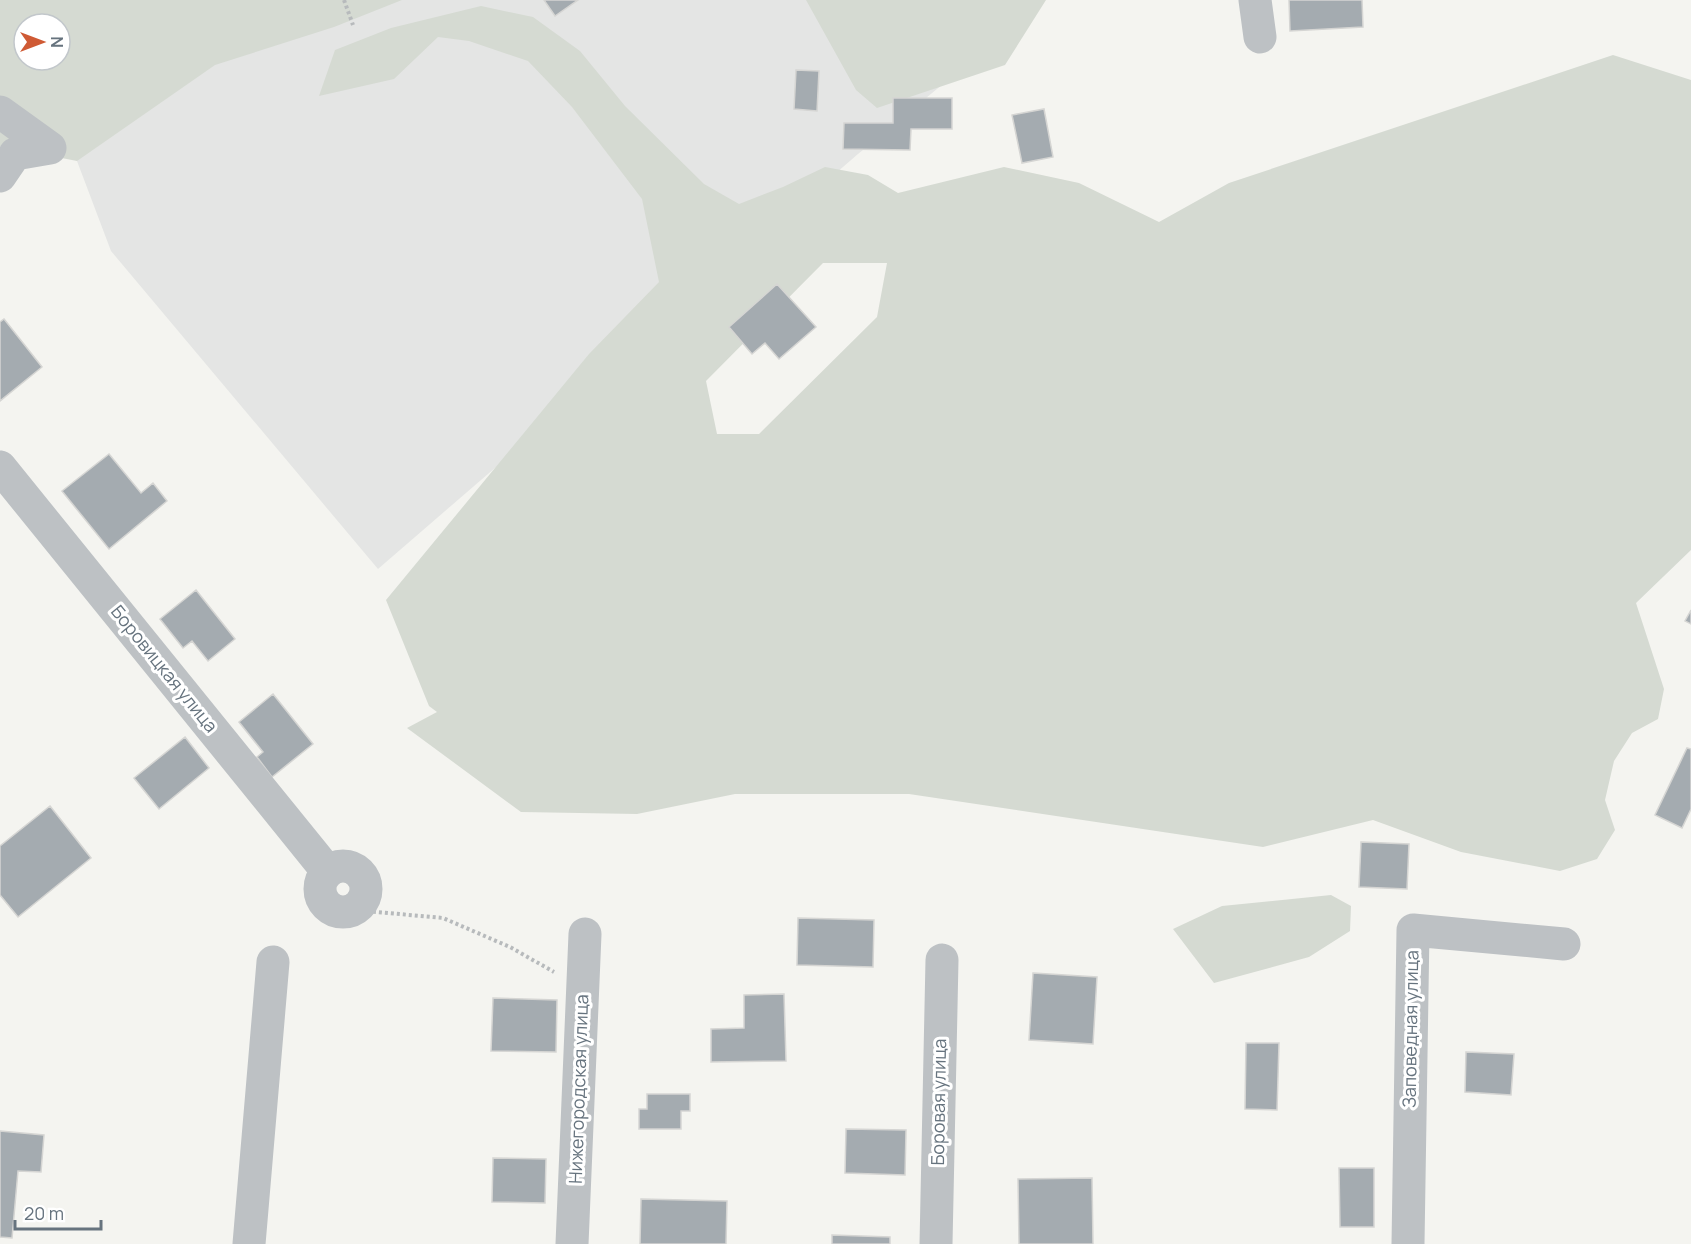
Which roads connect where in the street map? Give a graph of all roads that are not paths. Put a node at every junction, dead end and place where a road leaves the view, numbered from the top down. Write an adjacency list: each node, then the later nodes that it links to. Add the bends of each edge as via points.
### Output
1 (1255, 0): 2 (street)
2 (1260, 38)
3 (0, 112): 4 (street, via 50,148 15,154)
4 (0, 176)
5 (0, 467): 6 (street, Боровицкая улица, via 328,872 346,867 362,876 366,894)
6 (354, 910)
7 (585, 934): 12 (street, Нижегородская улица)
8 (1564, 944): 14 (street, Заповедная улица, via 1413,930)
9 (942, 960): 13 (street, Боровая улица)
10 (273, 962): 11 (street)
11 (249, 1244)
12 (572, 1244)
13 (936, 1244)
14 (1408, 1244)

